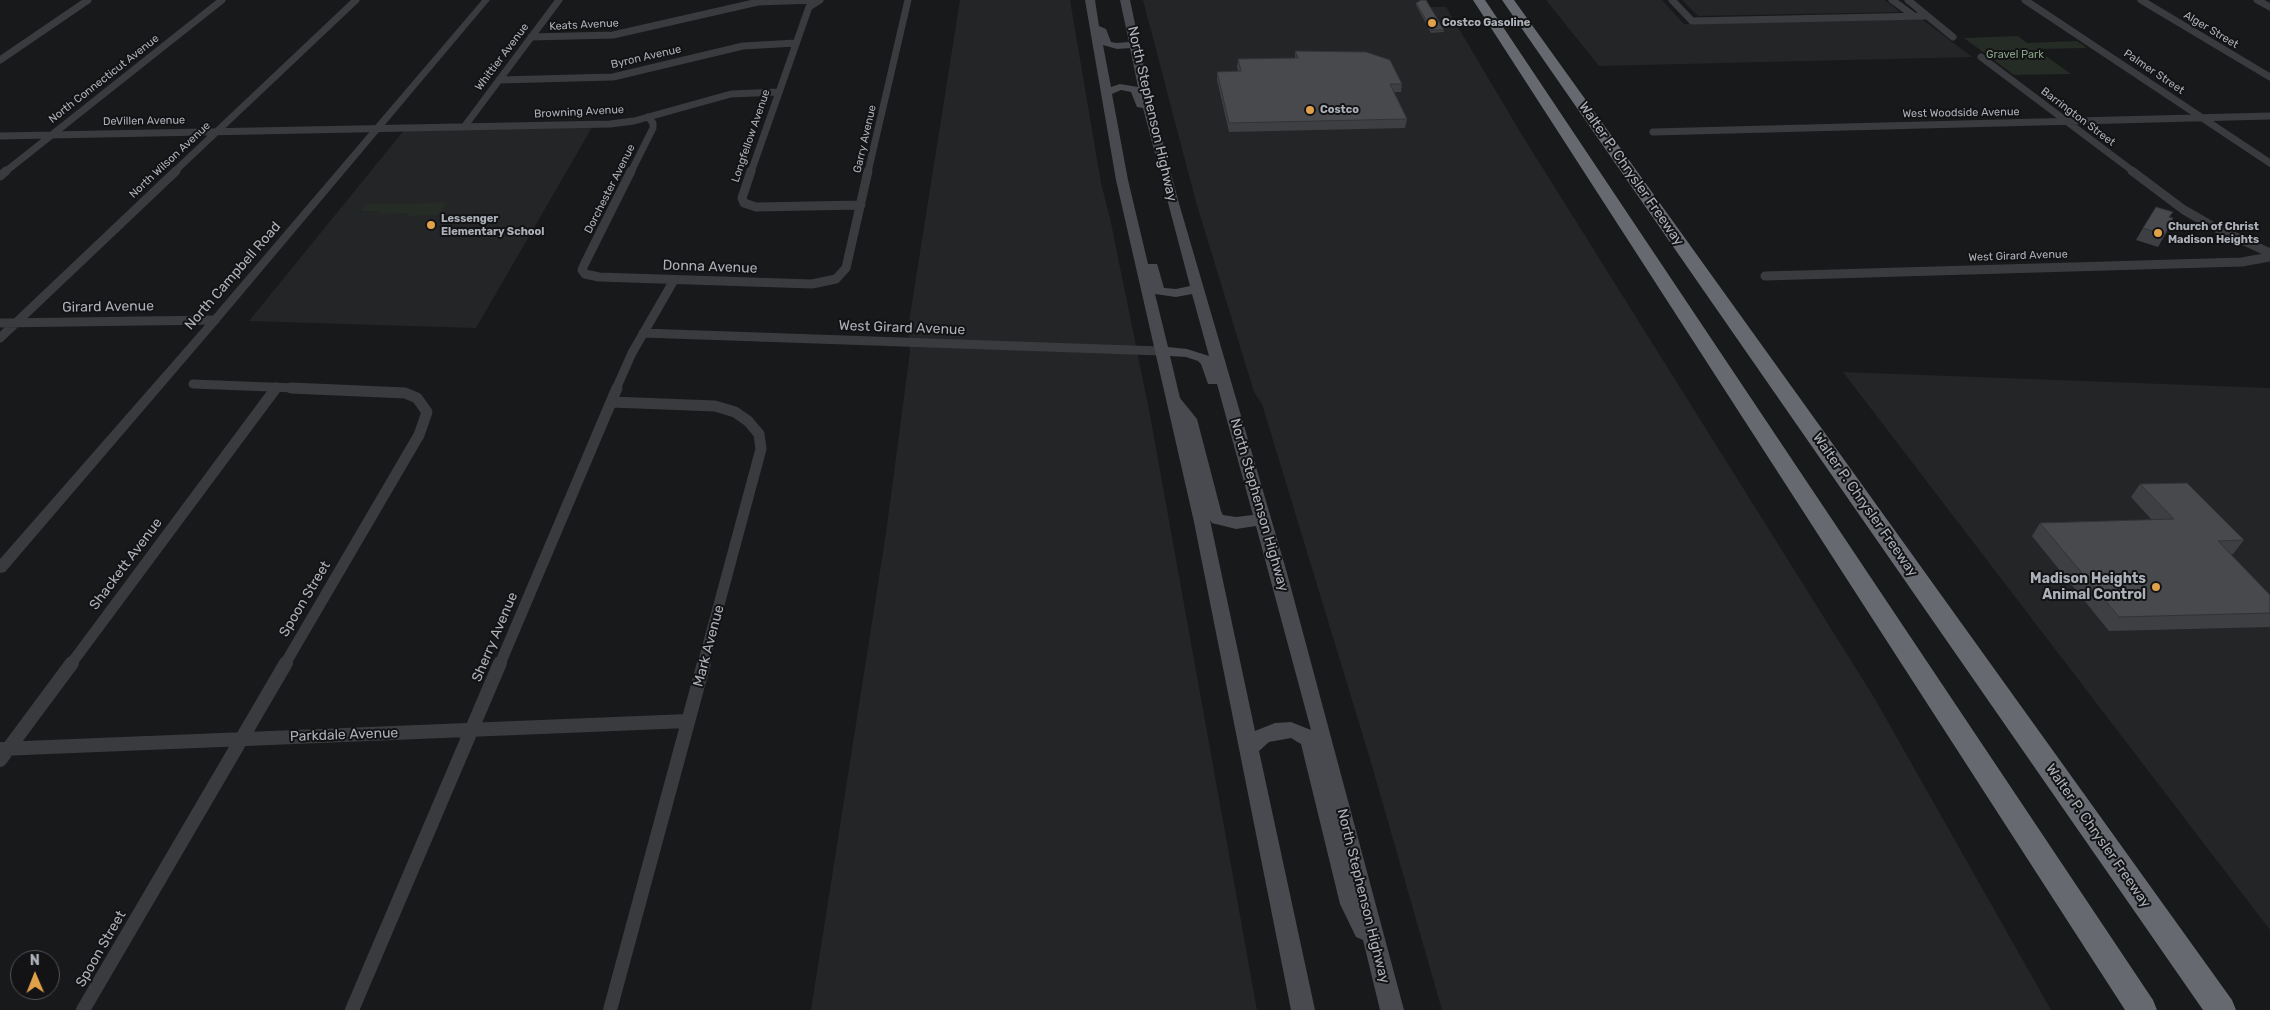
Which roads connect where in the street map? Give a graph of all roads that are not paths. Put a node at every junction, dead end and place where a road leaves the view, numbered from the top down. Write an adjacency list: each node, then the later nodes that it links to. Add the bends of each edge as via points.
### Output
1 (88, 0): 29 (street)
2 (222, 0): 42 (street, North Connecticut Avenue)
3 (356, 0): 40 (street, North Wilson Avenue)
4 (486, 0): 39 (street, North Campbell Road)
5 (559, 0): 6 (street); 25 (street, Whittier Avenue)
6 (565, 0)
7 (814, 0): 25 (street, Keats Avenue, via 752,3 614,35)
8 (820, 0): 26 (street, Longfellow Avenue, via 809,7)
9 (908, 0): 47 (street, Garry Avenue)
10 (1090, 0): 23 (main road)
11 (1479, 0): 75 (highway, Walter P. Chrysler Freeway)
12 (1508, 0): 83 (highway, Walter P. Chrysler Freeway)
13 (1672, 0): 21 (street, via 1692,21)
14 (1892, 0): 21 (street)
15 (1908, 0): 22 (street)
16 (2025, 0): 36 (street, Palmer Street)
17 (2141, 0): 30 (street, Alger Street)
18 (2258, 0): 20 (street)
19 (1124, 3): 27 (main road, North Stephenson Highway)
20 (2270, 7)
21 (1914, 16): 22 (street)
22 (1926, 16): 24 (street)
23 (1094, 28): 27 (main road, via 1103,31 1106,44); 33 (main road)
24 (1953, 37)
25 (531, 38): 31 (street, Whittier Avenue)
26 (796, 43): 31 (street, Byron Avenue, via 737,47 613,77); 32 (street, Longfellow Avenue)
27 (1134, 45): 44 (main road, North Stephenson Highway)
28 (1981, 57): 37 (street, Barrington Street)
29 (0, 60)
30 (2270, 77)
31 (500, 80): 38 (street, Whittier Avenue)
32 (778, 92): 35 (street, Browning Avenue, via 731,94); 47 (street, Longfellow Avenue, via 746,183 743,201 756,207)
33 (1105, 93): 44 (main road, via 1112,89 1135,89 1147,131); 48 (main road)
34 (2270, 116): 36 (street, West Woodside Avenue)
35 (648, 117): 38 (street, Browning Avenue, via 610,124); 51 (street, Dorchester Avenue, via 653,128 585,263)
36 (2203, 118): 37 (street, West Woodside Avenue); 45 (street, Palmer Street)
37 (2065, 122): 41 (street, West Woodside Avenue); 49 (street, Barrington Street, via 2197,218)
38 (464, 127): 39 (street, Browning Avenue)
39 (378, 128): 40 (street, DeVillen Avenue); 56 (street, North Campbell Road)
40 (219, 130): 42 (street, DeVillen Avenue); 58 (street, North Wilson Avenue)
41 (1653, 132)
42 (53, 134): 43 (street, DeVillen Avenue); 46 (street, North Connecticut Avenue)
43 (0, 136)
44 (1158, 142): 55 (main road, North Stephenson Highway)
45 (2270, 163)
46 (0, 176)
47 (860, 205): 54 (street, Garry Avenue, via 846,268)
48 (1129, 208): 55 (main road, via 1142,224 1157,287 1166,293); 61 (main road)
49 (2270, 253)
50 (2270, 257): 52 (street, West Girard Avenue, via 2242,262)
51 (584, 273): 53 (street, Donna Avenue, via 593,277)
52 (1765, 276)
53 (674, 280): 54 (street, Donna Avenue, via 812,284); 59 (street, Sherry Avenue)
54 (836, 280)
55 (1197, 289): 66 (main road, North Stephenson Highway)
56 (215, 320): 58 (street, Girard Avenue); 68 (street, North Campbell Road)
57 (0, 322): 58 (street, Girard Avenue)
58 (16, 322): 60 (street, North Wilson Avenue)
59 (643, 333): 61 (street, West Girard Avenue); 65 (street, Sherry Avenue)
60 (0, 338)
61 (1161, 351): 64 (main road); 66 (main road, via 1188,353 1208,362 1230,439)
62 (193, 384): 63 (street, Spoon Street)
63 (277, 387): 71 (street, Spoon Street, via 405,393 417,398 427,412 419,435); 73 (street, Shackett Avenue)
64 (1172, 395): 67 (main road, via 1189,419 1213,513 1218,519 1236,523); 72 (main road)
65 (611, 402): 69 (street, Mark Avenue, via 716,406 735,412 759,434 761,450 755,476); 70 (street, Sherry Avenue)
66 (1247, 460): 67 (main road, North Stephenson Highway)
67 (1263, 518): 74 (main road, North Stephenson Highway)
68 (0, 568)
69 (688, 721): 70 (street, Parkdale Avenue); 78 (street, Mark Avenue)
70 (471, 731): 71 (street, Parkdale Avenue); 77 (street, Sherry Avenue)
71 (240, 739): 73 (street, Parkdale Avenue); 76 (street, Spoon Street)
72 (1250, 748): 74 (main road, via 1262,736 1275,731 1291,730 1310,740 1351,904); 79 (main road)
73 (3, 752)
74 (1376, 952): 80 (main road, North Stephenson Highway)
75 (2122, 980): 81 (highway); 82 (highway, Walter P. Chrysler Freeway)
76 (82, 1010)
77 (352, 1010)
78 (610, 1010)
79 (1303, 1010)
80 (1392, 1010)
81 (2138, 1010)
82 (2142, 1010)
83 (2220, 1010)

